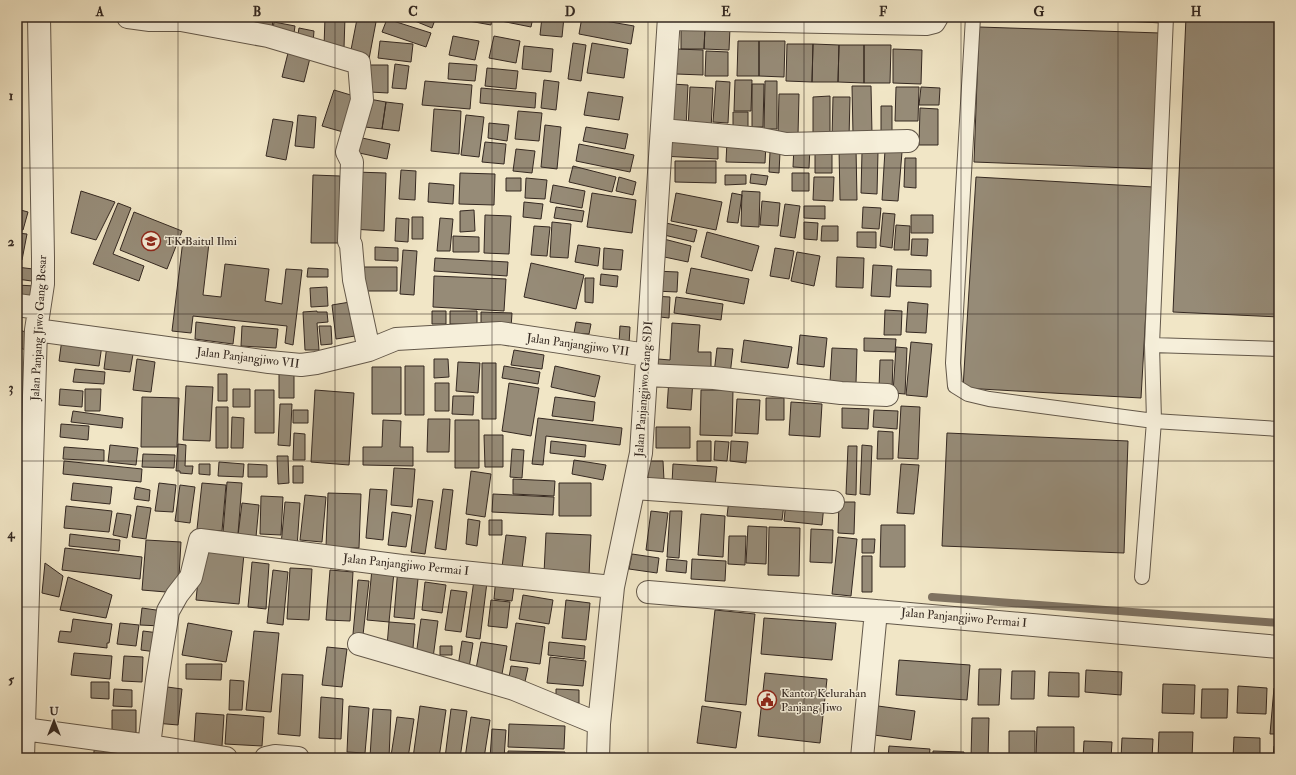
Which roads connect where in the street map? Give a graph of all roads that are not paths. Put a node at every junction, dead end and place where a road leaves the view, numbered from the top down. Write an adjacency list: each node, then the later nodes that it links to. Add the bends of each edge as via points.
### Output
1 (39, 17): 10 (street, Jalan Panjang Jiwo Gang Besar, via 44,258)
2 (128, 17): 14 (street, via 181,20 268,36 359,63 362,100 347,152 352,162 349,241 354,280)
3 (937, 17): 6 (street, via 934,22 926,24)
4 (973, 17): 18 (lane, via 953,363 955,386 968,394 990,399)
5 (1166, 17): 12 (lane)
6 (669, 18): 7 (street, Jalan Panjangjiwo Gang SDI)
7 (662, 130): 8 (street, via 761,139 786,144); 15 (street, Jalan Panjangjiwo Gang SDI)
8 (908, 142)
9 (17, 305): 10 (street)
10 (39, 308): 11 (street, Jalan Panjang Jiwo Gang Besar)
11 (36, 330): 14 (street, Jalan Panjangjiwo VII, via 301,365); 17 (street, Jalan Panjang Jiwo Gang Besar)
12 (1152, 345): 13 (lane); 18 (lane)
13 (1279, 349)
14 (369, 350): 15 (street, Jalan Panjangjiwo VII, via 396,339 500,334)
15 (646, 365): 16 (street, Jalan Panjangjiwo VII, via 714,378 841,393); 20 (street, Jalan Panjangjiwo Gang SDI, via 640,453)
16 (887, 395)
17 (26, 399): 28 (street, Jalan Panjang Jiwo Gang Besar)
18 (1154, 421): 19 (lane); 22 (lane)
19 (1279, 429)
20 (634, 488): 21 (street); 23 (street, Jalan Panjangjiwo Gang SDI)
21 (833, 502)
22 (1142, 577)
23 (613, 587): 29 (street, Jalan Panjangjiwo Gang SDI); 31 (street, Jalan Panjangjiwo Permai I, via 402,566 200,540 191,577 168,612)
24 (648, 592): 25 (street, Jalan Panjangjiwo Permai I)
25 (876, 610): 27 (street, Jalan Panjangjiwo Permai I); 37 (street)
26 (359, 644): 29 (street, via 514,689)
27 (1279, 647)
28 (21, 703): 30 (street, Jalan Panjang Jiwo Gang Besar)
29 (599, 724): 36 (street, Jalan Panjangjiwo Gang SDI)
30 (24, 729): 31 (street); 32 (street, Jalan Panjang Jiwo Gang Besar)
31 (149, 746): 33 (street)
32 (23, 758)
33 (226, 758)
34 (266, 758): 35 (street)
35 (298, 758)
36 (598, 758)
37 (862, 758)

